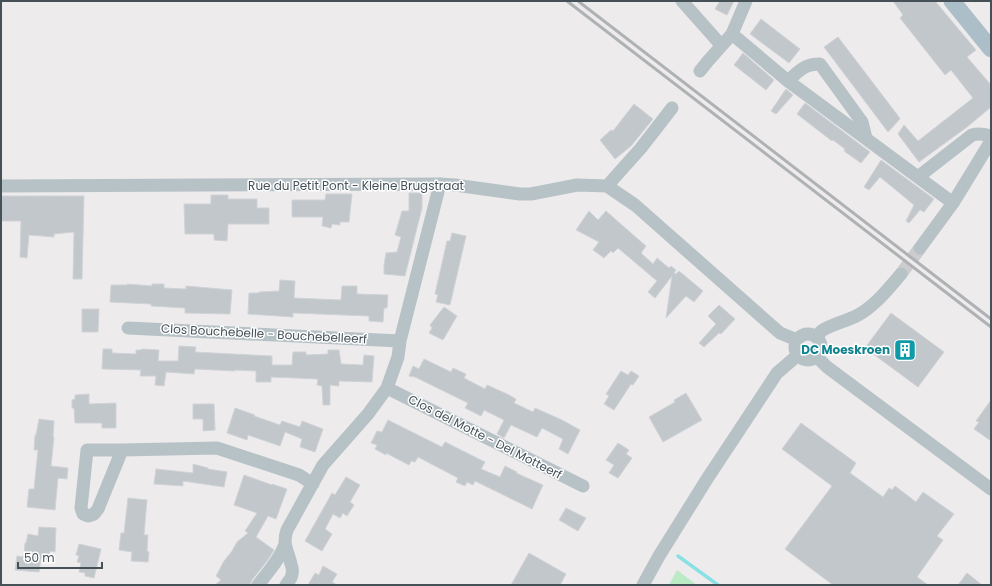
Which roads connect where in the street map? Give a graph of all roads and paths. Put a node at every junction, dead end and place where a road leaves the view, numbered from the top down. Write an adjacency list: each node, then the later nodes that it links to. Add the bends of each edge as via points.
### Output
1 (682, 1): 5 (street)
2 (746, 1): 4 (street)
3 (952, 1): 6 (main road)
4 (732, 34): 5 (street); 8 (street)
5 (721, 45): 7 (street)
6 (991, 50)
7 (700, 71)
8 (788, 81): 11 (street); 11 (street, via 803,68 811,64 820,64 862,122)
9 (672, 108): 16 (street)
10 (991, 136): 13 (street, via 972,134)
11 (866, 138): 13 (street)
12 (991, 141): 17 (street)
13 (918, 177): 17 (street)
14 (440, 184): 15 (street, Rue du Petit Pont - Kleine Brugstraat); 16 (street, Rue du Petit Pont - Kleine Brugstraat, via 520,194 577,185); 23 (street)
15 (1, 186)
16 (607, 186): 22 (street, via 635,206 780,333)
17 (953, 203): 18 (street)
18 (920, 248)
19 (901, 274): 21 (street, via 889,289 858,315 822,330)
20 (128, 328): 23 (street, Clos Bouchebelle - Bouchebelleerf)
21 (816, 337): 22 (street, via 808,334); 25 (street, via 820,350)
22 (797, 340): 24 (street, via 795,348)
23 (400, 341): 26 (street, via 398,357)
24 (798, 355): 25 (street, via 809,360); 36 (street, via 777,373 707,479)
25 (816, 356): 30 (street, via 827,367)
26 (387, 388): 28 (street, via 368,414 323,465); 29 (street, Clos del Motte - Del Motteerf)
27 (122, 450): 27 (street, via 88,450 81,508 83,514 88,516 98,509); 28 (street, via 217,448 299,475)
28 (313, 484): 31 (street, via 287,530)
29 (583, 486)
30 (991, 489)
31 (285, 544): 32 (street); 33 (street)
32 (273, 565): 33 (street); 34 (street)
33 (292, 570): 35 (street, via 291,578)
34 (258, 585)
35 (286, 585)
36 (643, 585)

